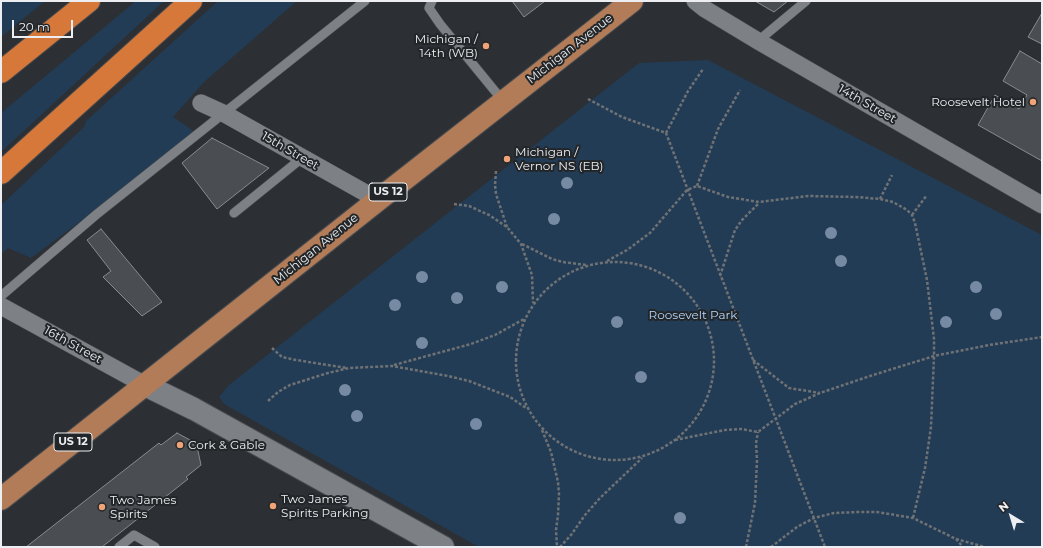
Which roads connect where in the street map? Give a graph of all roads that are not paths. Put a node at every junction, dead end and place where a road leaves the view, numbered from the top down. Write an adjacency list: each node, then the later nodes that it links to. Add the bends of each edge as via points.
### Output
1 (89, 1): 9 (highway)
2 (191, 1): 14 (highway)
3 (365, 1): 12 (lane)
4 (432, 1): 10 (lane, via 429,8 440,24)
5 (632, 1): 10 (main road, Michigan Avenue / US 12)
6 (695, 1): 8 (street, 14th Street)
7 (806, 1): 8 (lane)
8 (758, 41): 16 (street, 14th Street)
9 (1, 72)
10 (503, 101): 15 (main road, Michigan Avenue / US 12)
11 (202, 103): 12 (street, 15th Street)
12 (223, 113): 13 (street, 15th Street); 18 (lane, via 97,214)
13 (302, 158): 15 (street, 15th Street); 17 (lane)
14 (1, 173)
15 (378, 200): 20 (main road, Michigan Avenue / US 12)
16 (1042, 205)
17 (234, 213)
18 (1, 296)
19 (1, 306): 20 (street, 16th Street)
20 (145, 385): 21 (main road, Michigan Avenue / US 12); 24 (street, via 194,409)
21 (1, 499)
22 (120, 547): 23 (lane, via 134,536)
23 (155, 547)
24 (443, 547)

